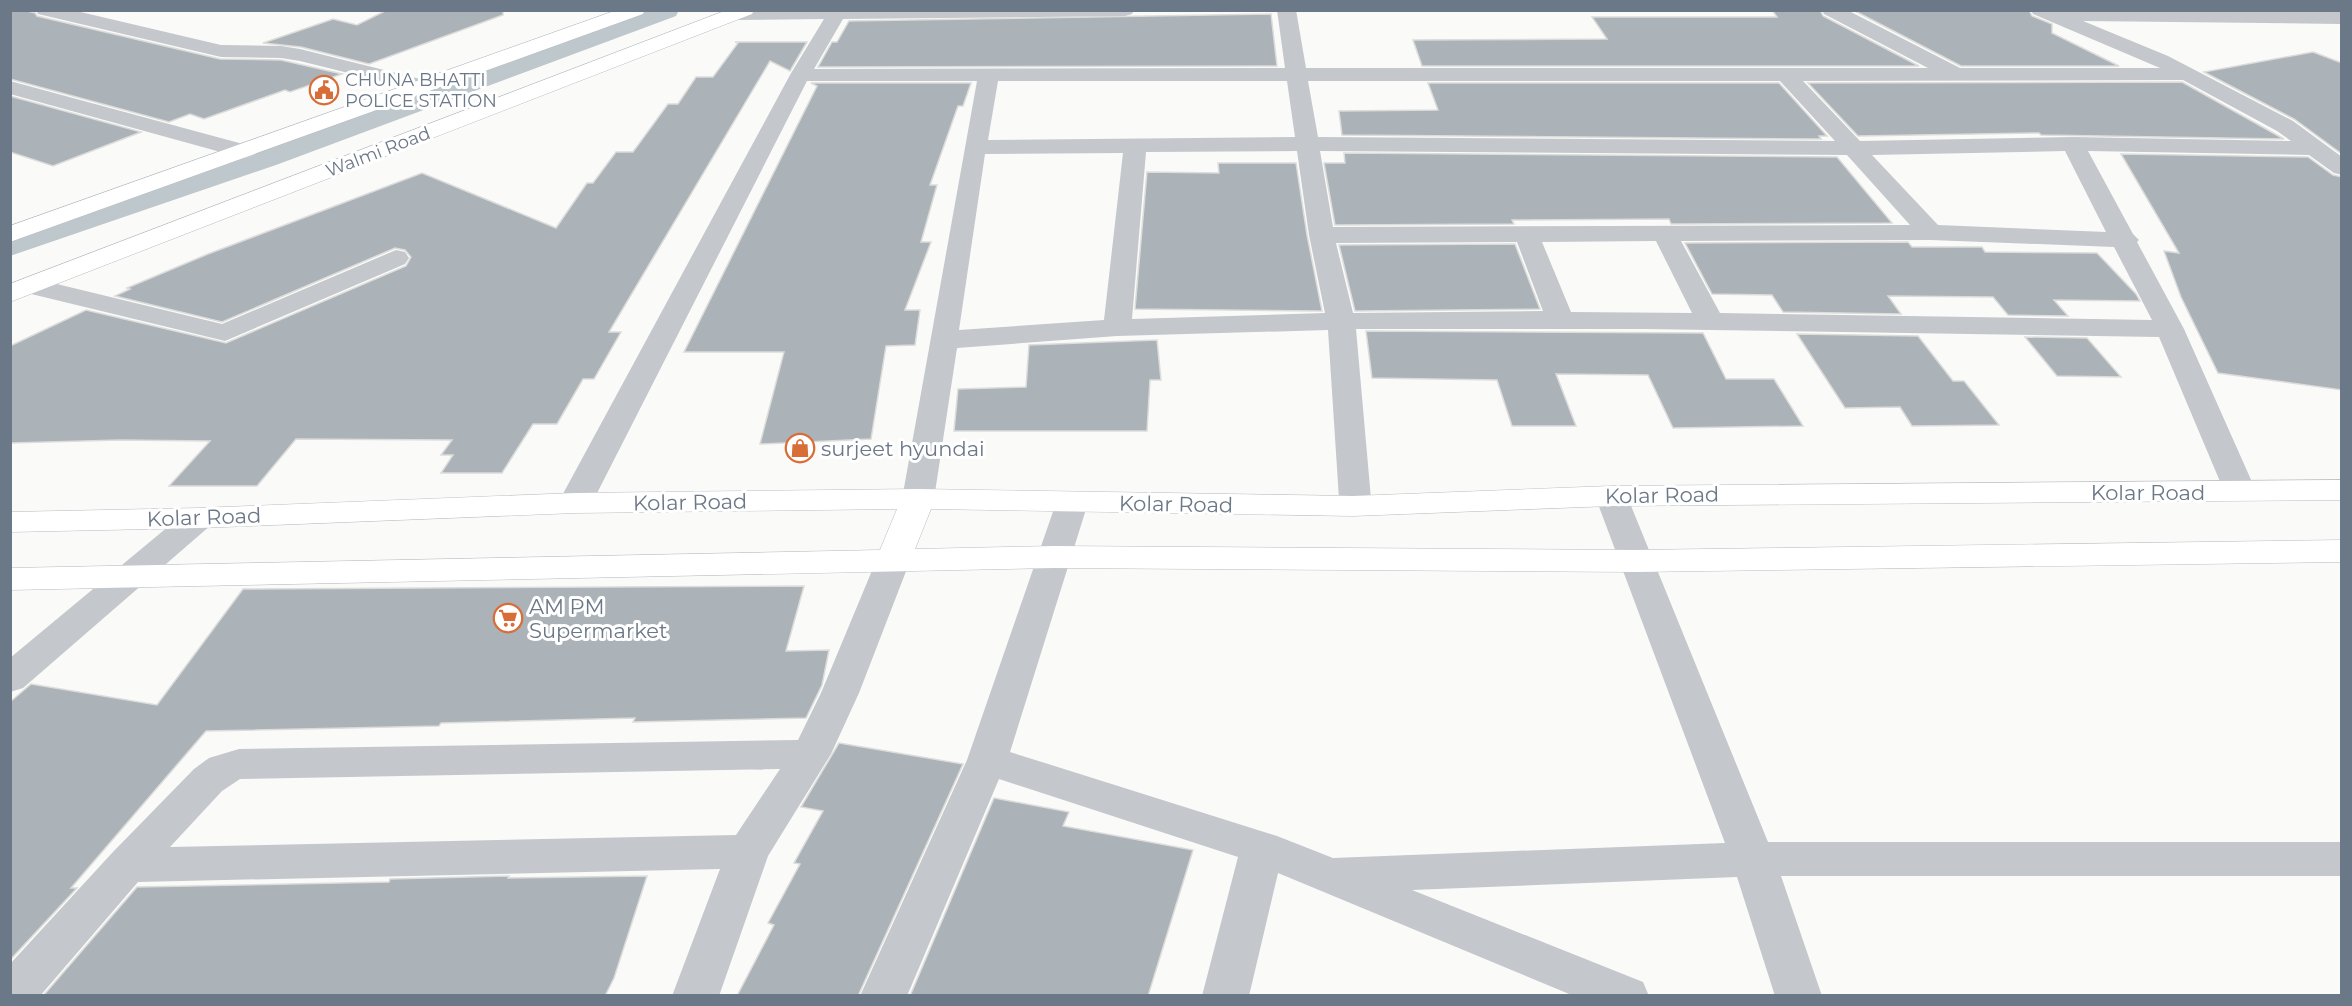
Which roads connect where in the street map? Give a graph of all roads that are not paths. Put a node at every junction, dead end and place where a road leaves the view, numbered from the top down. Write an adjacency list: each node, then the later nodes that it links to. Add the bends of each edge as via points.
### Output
1 (45, 10): 17 (street, via 221,51 300,55)
2 (636, 10): 17 (main road)
3 (1125, 10): 7 (street)
4 (1286, 10): 14 (street)
5 (1831, 10): 16 (street)
6 (741, 12): 7 (street); 34 (main road, Walmi Road)
7 (837, 13): 12 (street)
8 (2045, 13): 9 (street); 11 (street)
9 (2233, 13): 10 (street)
10 (2342, 18)
11 (2187, 74): 16 (street); 24 (street, via 2285,126)
12 (800, 75): 13 (street); 45 (street)
13 (989, 75): 14 (street); 22 (street)
14 (1295, 75): 15 (street); 19 (street)
15 (1786, 75): 16 (street); 23 (street)
16 (1956, 75)
17 (425, 86): 25 (main road)
18 (10, 87): 25 (street)
19 (1307, 144): 21 (street); 23 (street); 30 (street)
20 (2073, 144): 23 (street); 24 (street); 32 (street)
21 (1135, 146): 22 (street); 38 (street)
22 (975, 147): 40 (street)
23 (1854, 148): 27 (street)
24 (2317, 148): 26 (street)
25 (246, 152): 29 (main road)
26 (2342, 168)
27 (1931, 232): 28 (street); 32 (street)
28 (1665, 234): 31 (street); 37 (street)
29 (10, 235)
30 (1322, 235): 31 (street); 36 (street)
31 (1527, 235): 35 (street)
32 (2126, 240): 39 (street)
33 (396, 258): 34 (street, via 225,333)
34 (21, 290)
35 (1561, 321): 36 (street); 37 (street)
36 (1341, 322): 38 (street); 47 (street)
37 (1711, 323): 39 (street)
38 (1117, 328): 40 (street)
39 (2170, 329): 42 (street)
40 (945, 340): 44 (street)
41 (2342, 490): 42 (main road, Kolar Road)
42 (2240, 491): 43 (main road, Kolar Road)
43 (1611, 495): 47 (main road, Kolar Road); 53 (street)
44 (918, 499): 45 (main road, Kolar Road); 46 (main road, Kolar Road); 52 (main road)
45 (575, 503): 48 (main road, Kolar Road)
46 (1072, 503): 47 (main road, Kolar Road); 51 (street)
47 (1353, 506)
48 (199, 518): 49 (main road, Kolar Road); 54 (street)
49 (10, 522)
50 (2342, 551): 53 (main road)
51 (1054, 557): 52 (main road); 53 (main road); 58 (street)
52 (893, 561): 54 (main road); 57 (street)
53 (1636, 561): 61 (street)
54 (130, 577): 55 (main road); 56 (street)
55 (10, 579)
56 (10, 679)
57 (811, 754): 60 (street); 63 (street, via 239,764 208,780)
58 (987, 760): 59 (street); 67 (street)
59 (1262, 848): 64 (street); 68 (street)
60 (748, 852): 63 (street); 66 (street)
61 (1753, 859): 62 (street); 64 (street); 70 (street)
62 (2342, 859)
63 (127, 865): 65 (street)
64 (1330, 876): 69 (street)
65 (11, 996)
66 (695, 996)
67 (883, 996)
68 (1225, 996)
69 (1626, 996)
70 (1800, 996)

